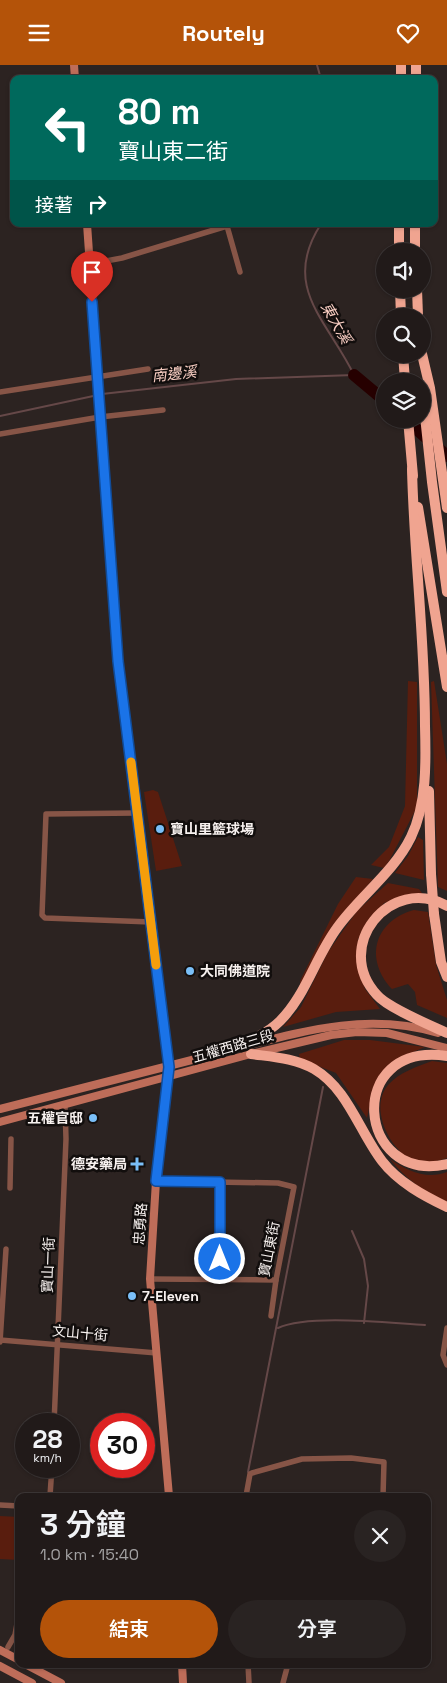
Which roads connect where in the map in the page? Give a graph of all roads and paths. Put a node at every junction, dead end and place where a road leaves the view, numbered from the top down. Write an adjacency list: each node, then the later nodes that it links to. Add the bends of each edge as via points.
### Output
1 (87, 227): 8 (main road, 忠勇路)
2 (224, 227): 8 (street, via 122,258)
3 (227, 227): 9 (street)
4 (399, 227): 6 (highway)
5 (415, 227): 7 (highway)
6 (399, 243)
7 (415, 243)
8 (90, 264): 12 (main road, 忠勇路)
9 (240, 272)
10 (423, 363): 20 (highway)
11 (148, 369): 12 (street)
12 (97, 380): 13 (street); 15 (main road, 忠勇路)
13 (0, 392)
14 (163, 410): 15 (street)
15 (100, 417): 18 (street); 24 (main road, 忠勇路, via 118,661)
16 (409, 428): 19 (highway)
17 (426, 428): 21 (highway)
18 (0, 434)
19 (412, 469): 22 (highway); 23 (highway, via 425,673)
20 (447, 509)
21 (447, 592)
22 (447, 687)
23 (426, 745): 27 (highway, bridge, via 434,914 441,961); 30 (highway, via 422,800 406,847 336,929 298,999 279,1022 263,1034)
24 (136, 813): 26 (main road, 忠勇路); 26 (street, via 46,814 42,915 45,918)
25 (447, 906): 28 (highway, via 415,899 400,901 387,908 368,929 361,957 370,987 379,998)
26 (151, 922): 33 (main road, 忠勇路)
27 (447, 977)
28 (447, 1034): 30 (main road, 五權西路三段, via 416,1026 362,1023 307,1030)
29 (447, 1048): 31 (main road, 五權西路三段, via 387,1033 357,1032 302,1040)
30 (224, 1051): 33 (main road, 五權西路三段)
31 (251, 1053): 34 (main road, 五權西路三段); 43 (highway, via 295,1060 332,1082 383,1163 417,1192)
32 (447, 1056): 39 (highway, via 416,1055 396,1065 385,1075 378,1089 374,1110 382,1139 397,1156 418,1165 433,1167)
33 (169, 1067): 34 (main road, 忠勇路); 36 (main road, 五權西路三段)
34 (167, 1078): 35 (main road, 五權西路三段); 40 (main road, 忠勇路)
35 (65, 1106): 37 (main road, 五權西路三段); 51 (street, 寶山一街)
36 (0, 1109)
37 (0, 1122)
38 (11, 1139): 42 (street)
39 (447, 1164)
40 (156, 1181): 41 (street); 45 (main road, 忠勇路)
41 (220, 1182): 46 (street); 47 (street, 寶山東街, via 278,1183 294,1187)
42 (10, 1188)
43 (447, 1207)
44 (6, 1249): 50 (street)
45 (150, 1279): 46 (street); 52 (main road, 忠勇路)
46 (220, 1279): 47 (street)
47 (276, 1280): 48 (street, 寶山東街)
48 (271, 1316)
49 (447, 1327): 53 (street, via 443,1355)
50 (0, 1341): 51 (street, 文山十街)
51 (58, 1343): 52 (street, 文山十街); 54 (street, 寶山一街)
52 (157, 1353): 57 (main road, 忠勇路)
53 (447, 1365)
54 (55, 1413)
55 (51, 1478): 56 (street)
56 (50, 1493)
57 (169, 1493)
58 (247, 1493): 59 (street, via 252,1473 291,1461 329,1458 384,1462)
59 (383, 1493)
60 (0, 1505): 61 (street)
61 (15, 1506)
62 (15, 1635): 63 (street)
63 (4, 1649): 64 (main road)
64 (15, 1657)
65 (0, 1666): 70 (main road)
66 (32, 1668): 71 (main road)
67 (182, 1668): 72 (main road)
68 (248, 1668): 73 (street)
69 (287, 1668): 74 (street)
70 (32, 1683)
71 (60, 1683)
72 (183, 1683)
73 (249, 1683)
74 (283, 1683)

